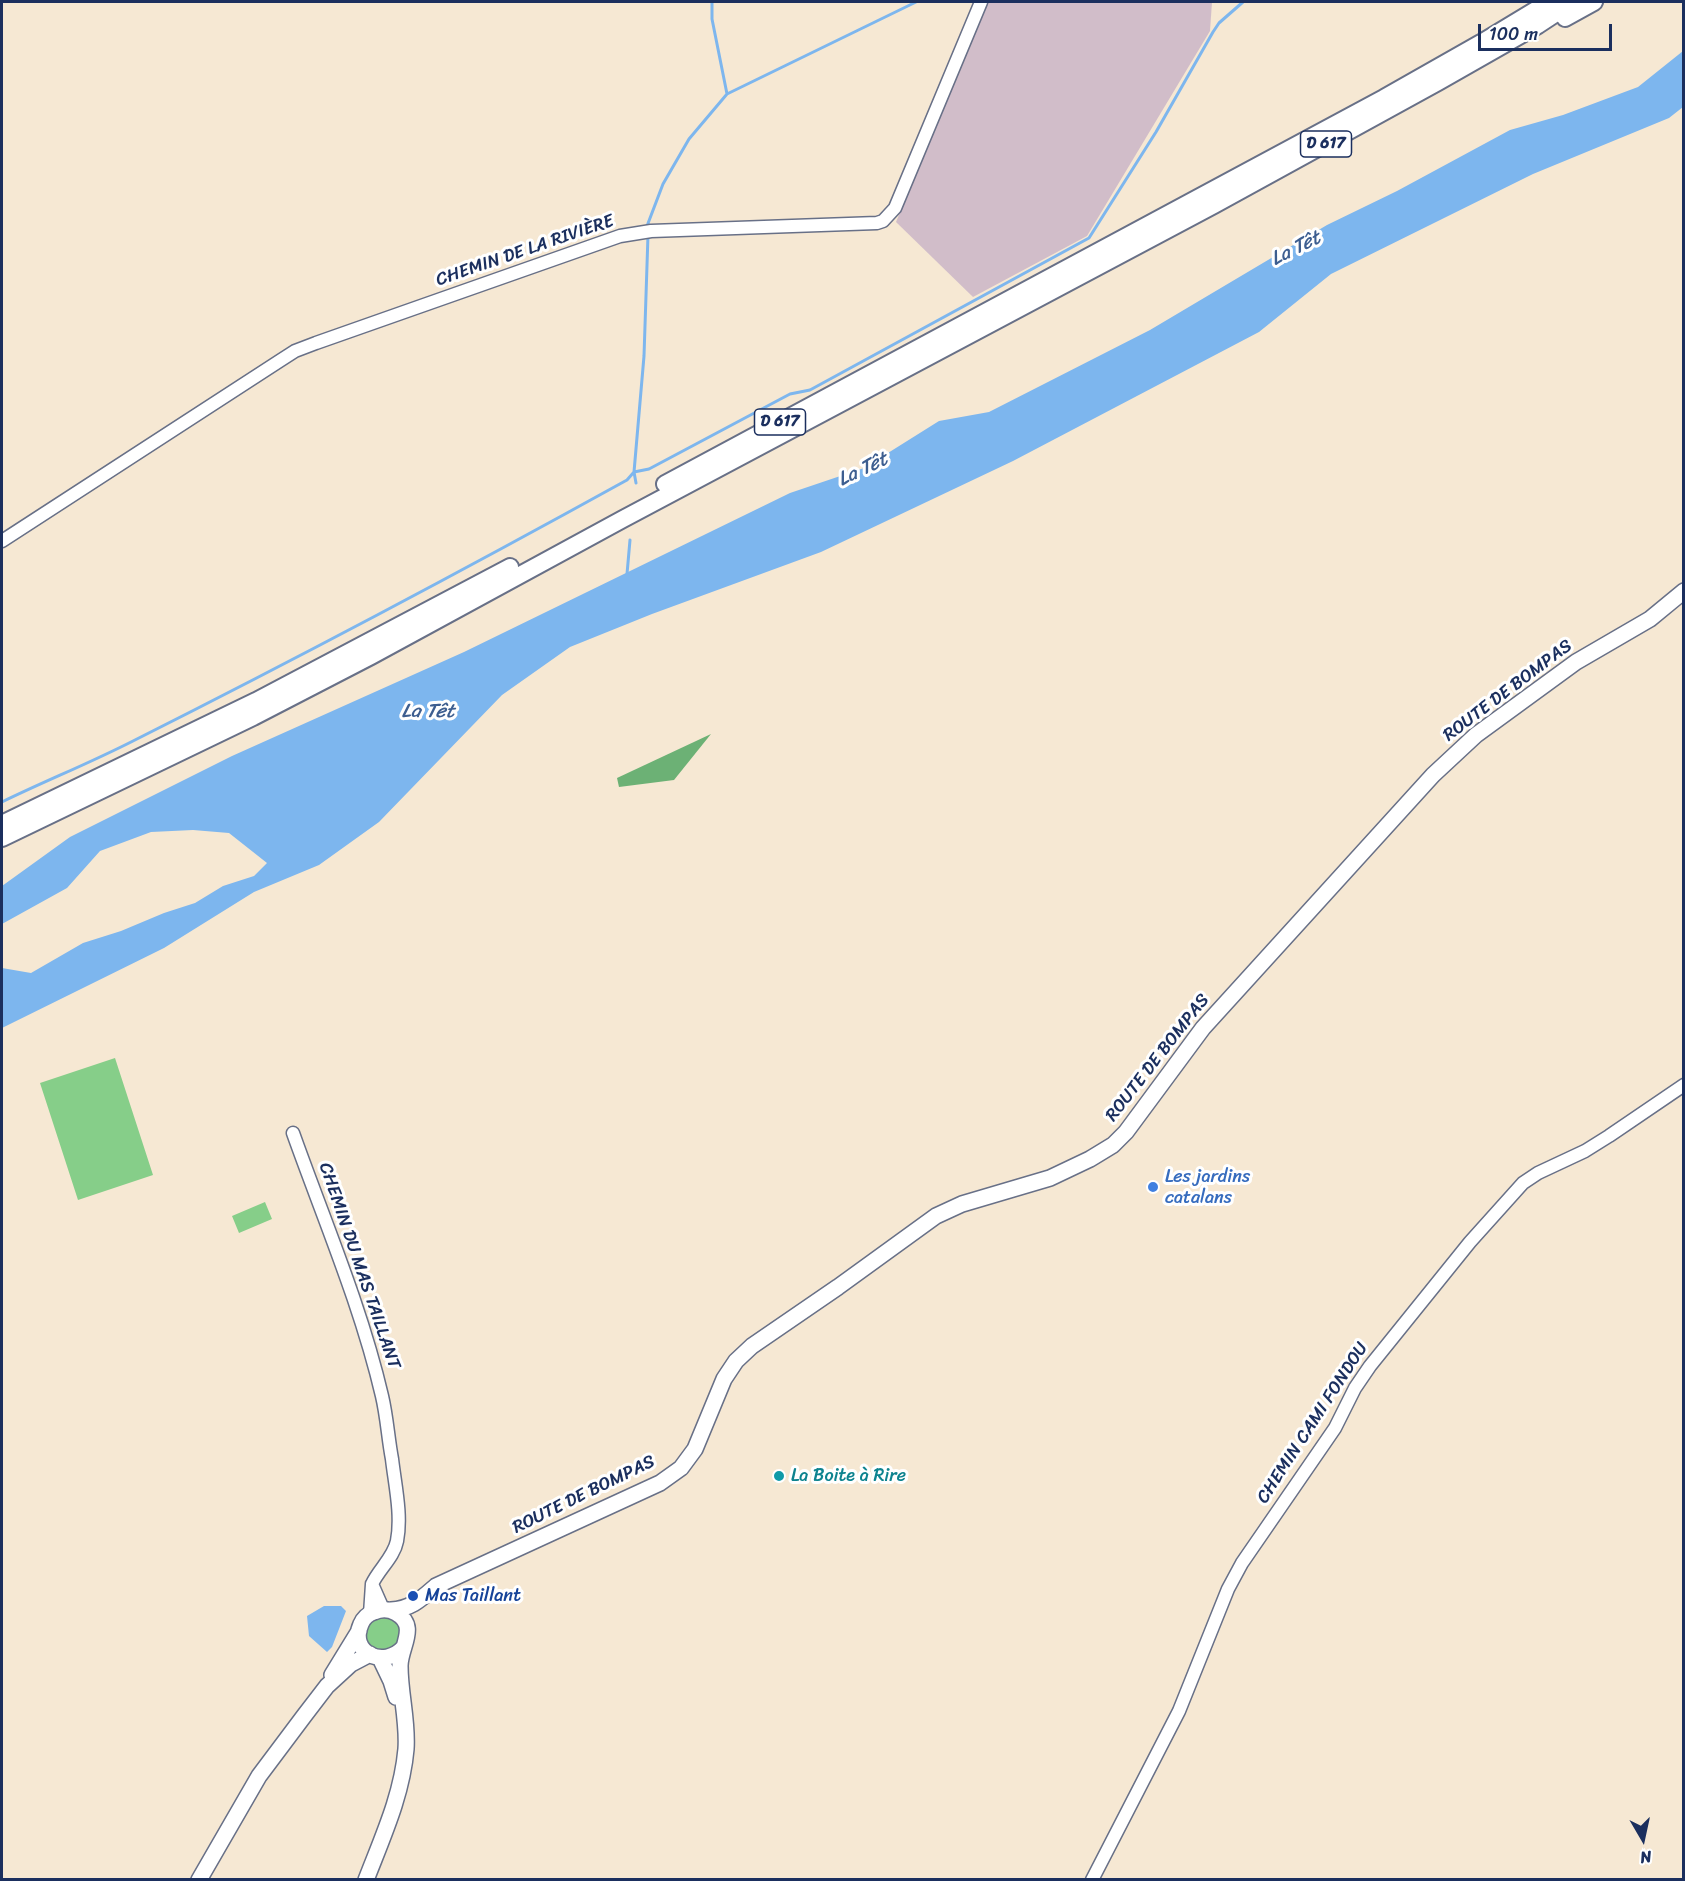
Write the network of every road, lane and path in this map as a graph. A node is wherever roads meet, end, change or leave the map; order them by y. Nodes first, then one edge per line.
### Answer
1 (981, 2) edge
2 (1549, 2) edge
3 (1573, 2) edge
4 (1594, 2) edge
5 (1438, 82) junction
6 (2, 541) edge
7 (1683, 591) edge
8 (2, 824) edge
9 (2, 837) edge
10 (1683, 1085) edge
11 (293, 1133) dead end
12 (476, 1567) junction
13 (381, 1611) junction
14 (359, 1631) junction
15 (406, 1640) junction
16 (375, 1656) junction
17 (327, 1686) junction
18 (199, 1880) edge
19 (358, 1880) edge
20 (366, 1880) edge
21 (1092, 1880) edge

1 - 6 street, CHEMIN DE LA RIVIÈRE
2 - 8 highway, D 617
3 - 5 highway, D 617
4 - 5 highway
5 - 9 highway, D 617
7 - 12 main road, ROUTE DE BOMPAS
10 - 21 street, CHEMIN CAMI FONDOU
11 - 13 street, CHEMIN DU MAS TAILLANT
12 - 13 main road
12 - 15 main road
13 - 14 main road
13 - 15 main road
14 - 16 main road
14 - 17 main road
15 - 16 main road
15 - 20 main road
16 - 17 main road
16 - 19 main road
17 - 18 main road

